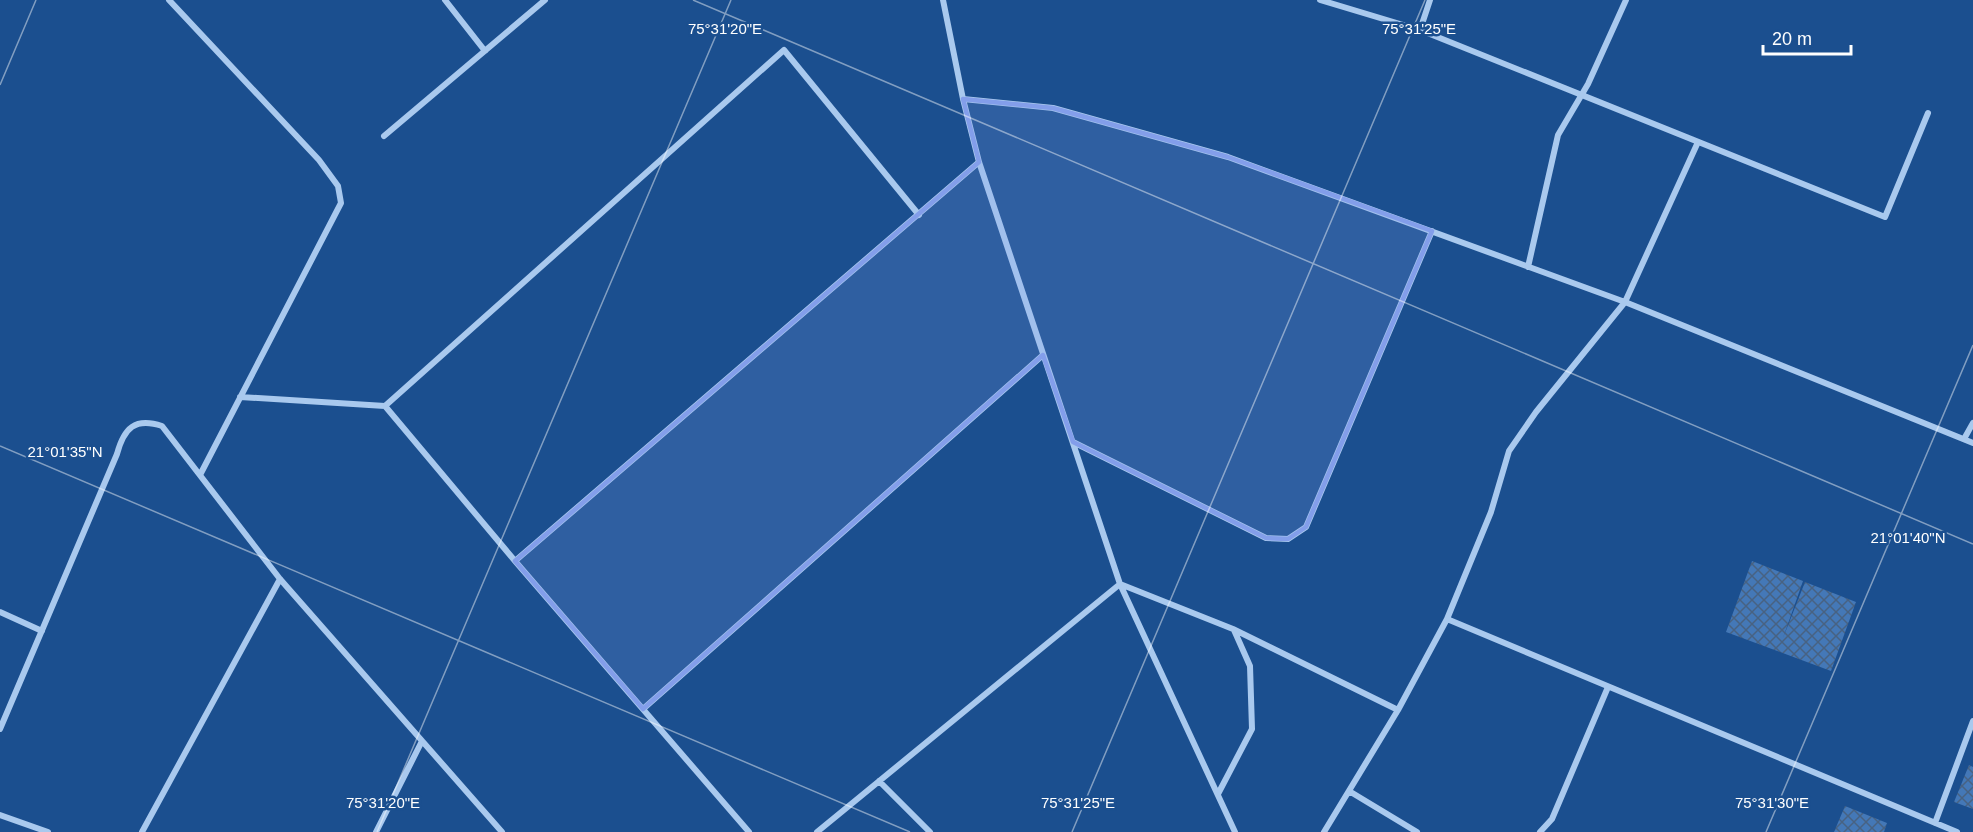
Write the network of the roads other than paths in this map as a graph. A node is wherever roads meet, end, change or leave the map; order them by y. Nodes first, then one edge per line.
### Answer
1 (169, 0) edge
2 (445, 0) edge
3 (545, 0) edge
4 (943, 0) edge
5 (1320, 0) edge
6 (1430, 0) edge
7 (1626, 0) edge
8 (1420, 30) junction
9 (485, 51) junction
10 (1581, 95) junction
11 (963, 99) junction
12 (1929, 113) dead end
13 (384, 136) dead end
14 (1698, 142) junction
15 (979, 162) junction
16 (919, 215) junction
17 (1432, 231) junction
18 (1528, 267) junction
19 (1624, 302) junction
20 (1043, 355) junction
21 (240, 397) junction
22 (385, 406) junction
23 (1973, 423) edge
24 (1964, 439) junction
25 (1073, 442) junction
26 (1973, 442) edge
27 (200, 475) junction
28 (515, 561) junction
29 (280, 579) junction
30 (1120, 584) junction
31 (0, 612) edge
32 (1447, 619) junction
33 (1233, 629) junction
34 (42, 631) junction
35 (1608, 687) junction
36 (643, 709) junction
37 (1398, 710) junction
38 (1973, 721) edge
39 (0, 729) edge
40 (422, 741) junction
41 (879, 781) junction
42 (1349, 791) junction
43 (1218, 794) junction
44 (0, 816) edge
45 (1935, 823) junction
46 (48, 832) edge
47 (142, 832) edge
48 (376, 832) edge
49 (502, 832) edge
50 (749, 832) edge
51 (817, 832) edge
52 (930, 832) edge
53 (1235, 832) edge
54 (1324, 832) edge
55 (1417, 832) edge
56 (1540, 832) edge
57 (1957, 832) edge

1 - 21 street
2 - 9 street
3 - 9 street
4 - 11 street
5 - 8 street
6 - 8 street
7 - 10 street
8 - 10 street
9 - 13 street
10 - 14 street
10 - 18 street
11 - 15 street
11 - 17 street
12 - 14 street
14 - 19 street
15 - 16 street
15 - 20 street
16 - 22 street
16 - 28 street
17 - 18 street
17 - 25 street
18 - 19 street
19 - 24 street
19 - 32 street
20 - 25 street
20 - 36 street
21 - 22 street
21 - 27 street
22 - 28 street
23 - 24 street
24 - 26 street
25 - 30 street
27 - 29 street
27 - 34 street
28 - 36 street
29 - 40 street
29 - 47 street
30 - 33 street
30 - 41 street
30 - 43 street
31 - 34 street
32 - 35 street
32 - 37 street
33 - 37 street
33 - 43 street
34 - 39 street
35 - 45 street
35 - 56 street
36 - 50 street
37 - 42 street
38 - 45 street
40 - 48 street
40 - 49 street
41 - 51 street
41 - 52 street
42 - 54 street
42 - 55 street
43 - 53 street
44 - 46 street
45 - 57 street

